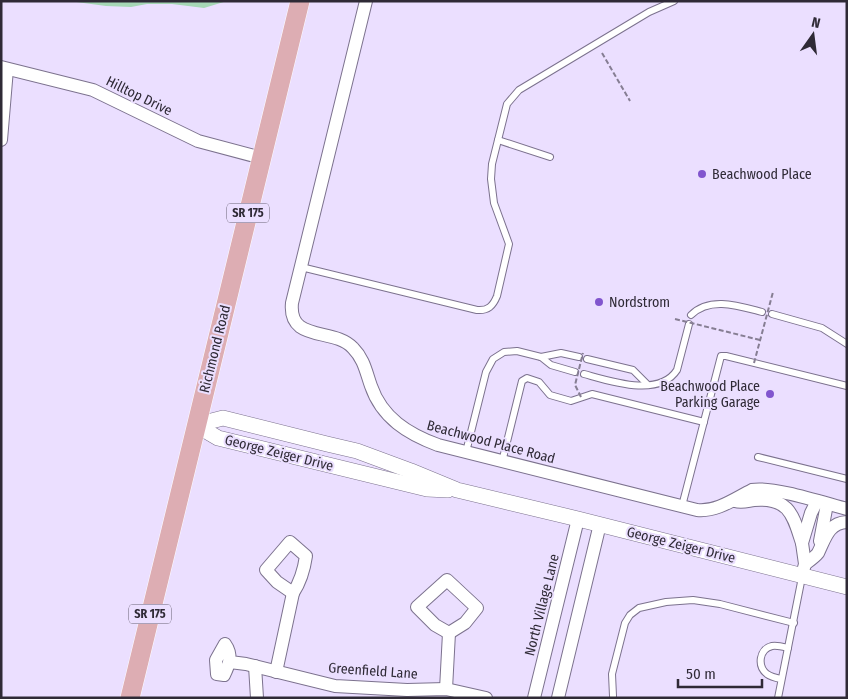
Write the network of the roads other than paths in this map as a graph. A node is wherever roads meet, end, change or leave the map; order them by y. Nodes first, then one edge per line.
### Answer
1 (300, 1) edge
2 (366, 1) edge
3 (674, 1) edge
4 (4, 68) edge
5 (1, 140) edge
6 (498, 140) junction
7 (550, 157) dead end
8 (262, 158) junction
9 (301, 266) junction
10 (762, 312) dead end
11 (772, 314) dead end
12 (691, 315) dead end
13 (689, 324) dead end
14 (847, 344) edge
15 (581, 355) road end
16 (541, 357) junction
17 (588, 359) dead end
18 (575, 372) dead end
19 (584, 374) dead end
20 (647, 384) junction
21 (847, 386) edge
22 (704, 422) junction
23 (196, 425) junction
24 (466, 452) junction
25 (758, 457) dead end
26 (502, 462) junction
27 (847, 479) edge
28 (732, 501) junction
29 (822, 502) junction
30 (682, 506) junction
31 (847, 509) edge
32 (578, 519) junction
33 (847, 522) edge
34 (600, 524) junction
35 (797, 528) junction
36 (802, 544) junction
37 (819, 550) junction
38 (804, 570) junction
39 (847, 587) edge
40 (293, 593) dead end
41 (794, 623) junction
42 (449, 633) junction
43 (788, 648) junction
44 (230, 662) dead end
45 (255, 666) junction
46 (276, 672) junction
47 (782, 679) junction
48 (446, 689) junction
49 (407, 694) edge
50 (613, 696) dead end
51 (130, 698) edge
52 (257, 698) edge
53 (486, 698) edge
54 (534, 698) edge
55 (558, 698) edge
56 (778, 698) edge

1 - 8 main road, Richmond Road / SR 175
2 - 9 street, Beachwood Place Road
3 - 6 lane
4 - 5 street
4 - 8 street, Hilltop Drive
6 - 7 lane
6 - 9 lane
8 - 23 main road, Richmond Road / SR 175
9 - 24 street, Beachwood Place Road
10 - 12 lane
11 - 14 lane
13 - 20 lane
15 - 16 lane
16 - 18 lane
16 - 24 lane
17 - 20 lane
19 - 20 lane
21 - 22 lane
22 - 26 lane
22 - 30 lane
23 - 32 street, George Zeiger Drive
23 - 51 main road, Richmond Road / SR 175
24 - 26 street, Beachwood Place Road
25 - 27 lane
26 - 30 street, Beachwood Place Road
28 - 29 street, Beachwood Place Road
28 - 30 street, Beachwood Place Road
28 - 35 street
29 - 31 street, Beachwood Place Road
29 - 35 street
29 - 36 street
29 - 37 street
32 - 34 street, George Zeiger Drive
32 - 54 street, North Village Lane
33 - 37 street
34 - 38 street, George Zeiger Drive
34 - 55 street
35 - 36 street
36 - 38 street
37 - 38 street
38 - 39 street, George Zeiger Drive
38 - 41 lane
40 - 46 street
41 - 43 lane
41 - 50 lane
42 - 42 street
42 - 48 street
43 - 47 lane
43 - 47 lane
44 - 45 street, Greenfield Lane
45 - 46 street, Greenfield Lane
45 - 52 street
46 - 49 street, Greenfield Lane
47 - 56 lane
48 - 49 street, Greenfield Lane
48 - 53 street, Greenfield Lane

